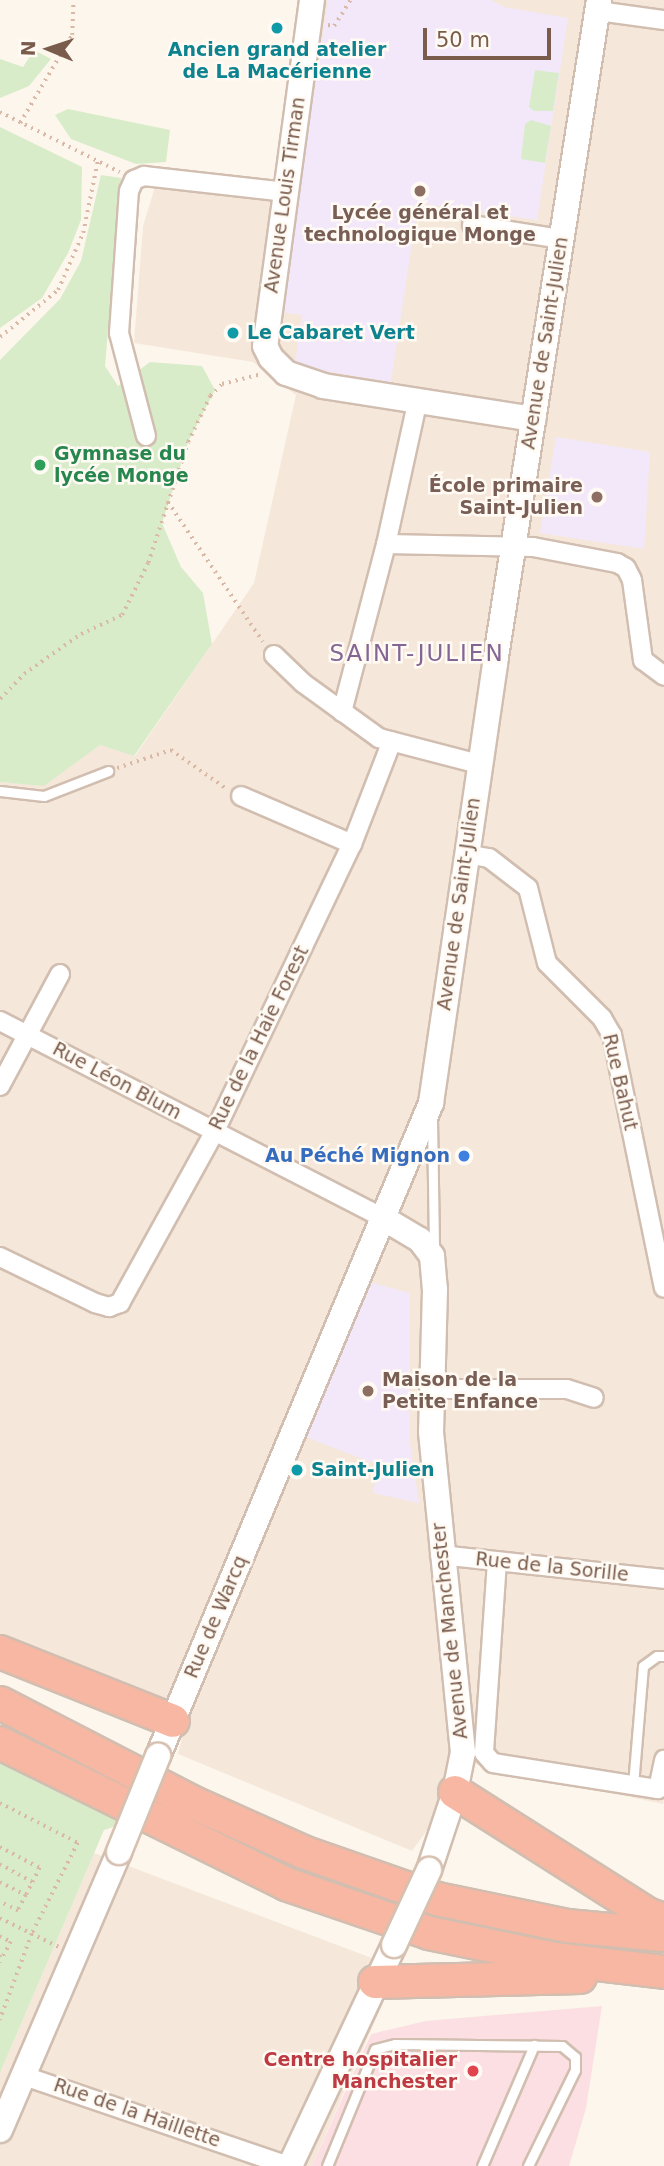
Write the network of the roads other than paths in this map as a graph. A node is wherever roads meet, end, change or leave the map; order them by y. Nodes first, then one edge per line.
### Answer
1 (598, 6) edge
2 (310, 12) edge
3 (664, 20) edge
4 (286, 192) junction
5 (472, 225) dead end
6 (561, 239) junction
7 (418, 400) junction
8 (533, 419) junction
9 (146, 436) dead end
10 (386, 544) junction
11 (513, 546) junction
12 (274, 655) road end
13 (664, 676) edge
14 (342, 712) junction
15 (392, 741) junction
16 (479, 764) junction
17 (107, 771) road end
18 (0, 791) edge
19 (241, 796) road end
20 (352, 844) junction
21 (466, 854) junction
22 (60, 974) dead end
23 (0, 1021) edge
24 (27, 1034) junction
25 (0, 1086) edge
26 (431, 1103) junction
27 (214, 1133) junction
28 (383, 1218) junction
29 (432, 1256) junction
30 (0, 1257) edge
31 (664, 1288) edge
32 (431, 1389) junction
33 (594, 1398) dead end
34 (440, 1555) junction
35 (497, 1562) junction
36 (664, 1579) edge
37 (0, 1652) edge
38 (664, 1656) edge
39 (0, 1703) edge
40 (173, 1721) junction
41 (0, 1743) edge
42 (664, 1760) edge
43 (633, 1785) junction
44 (455, 1792) junction
45 (664, 1920) edge
46 (664, 1935) edge
47 (664, 1974) edge
48 (375, 1982) junction
49 (534, 2045) junction
50 (24, 2076) junction
51 (0, 2130) edge
52 (289, 2166) edge
53 (327, 2166) edge
54 (482, 2166) edge
55 (528, 2166) edge

1 - 3 street
1 - 6 main road, Avenue de Saint-Julien
2 - 4 main road, Avenue Louis Tirman
4 - 7 main road, Avenue Louis Tirman
4 - 9 street
5 - 6 street
6 - 8 main road, Avenue de Saint-Julien
7 - 8 main road
7 - 10 street
8 - 11 main road, Avenue de Saint-Julien
10 - 11 street
10 - 14 street
11 - 13 street
11 - 16 main road, Avenue de Saint-Julien
12 - 14 street
14 - 15 street
15 - 16 street
15 - 20 street, Rue de la Haie Forest
16 - 21 main road, Avenue de Saint-Julien
17 - 18 lane
19 - 20 street
20 - 27 street, Rue de la Haie Forest
21 - 26 main road, Avenue de Saint-Julien
21 - 31 street, Rue Bahut
22 - 24 street
23 - 24 street, Rue Léon Blum
24 - 25 street
24 - 27 street, Rue Léon Blum
26 - 28 main road, Rue de Warcq
26 - 29 lane, Avenue de Manchester
27 - 28 street, Rue Léon Blum
27 - 30 street, Rue de la Haie Forest
28 - 29 main road
28 - 40 main road, Rue de Warcq
29 - 32 main road, Avenue de Manchester
32 - 33 street
32 - 34 main road, Avenue de Manchester
34 - 35 street, Rue de la Sorille
34 - 44 main road, Avenue de Manchester
35 - 36 street, Rue de la Sorille
35 - 43 street
37 - 40 highway
38 - 43 lane
39 - 46 highway
40 - 50 main road, Rue de Warcq, bridge
41 - 47 highway
42 - 43 street
44 - 45 highway
44 - 48 main road, Avenue de Manchester, bridge
47 - 48 highway
48 - 52 main road, Avenue de Manchester
49 - 53 lane
49 - 54 lane
49 - 55 lane
50 - 51 main road, Rue de Warcq
50 - 52 street, Rue de la Haillette

